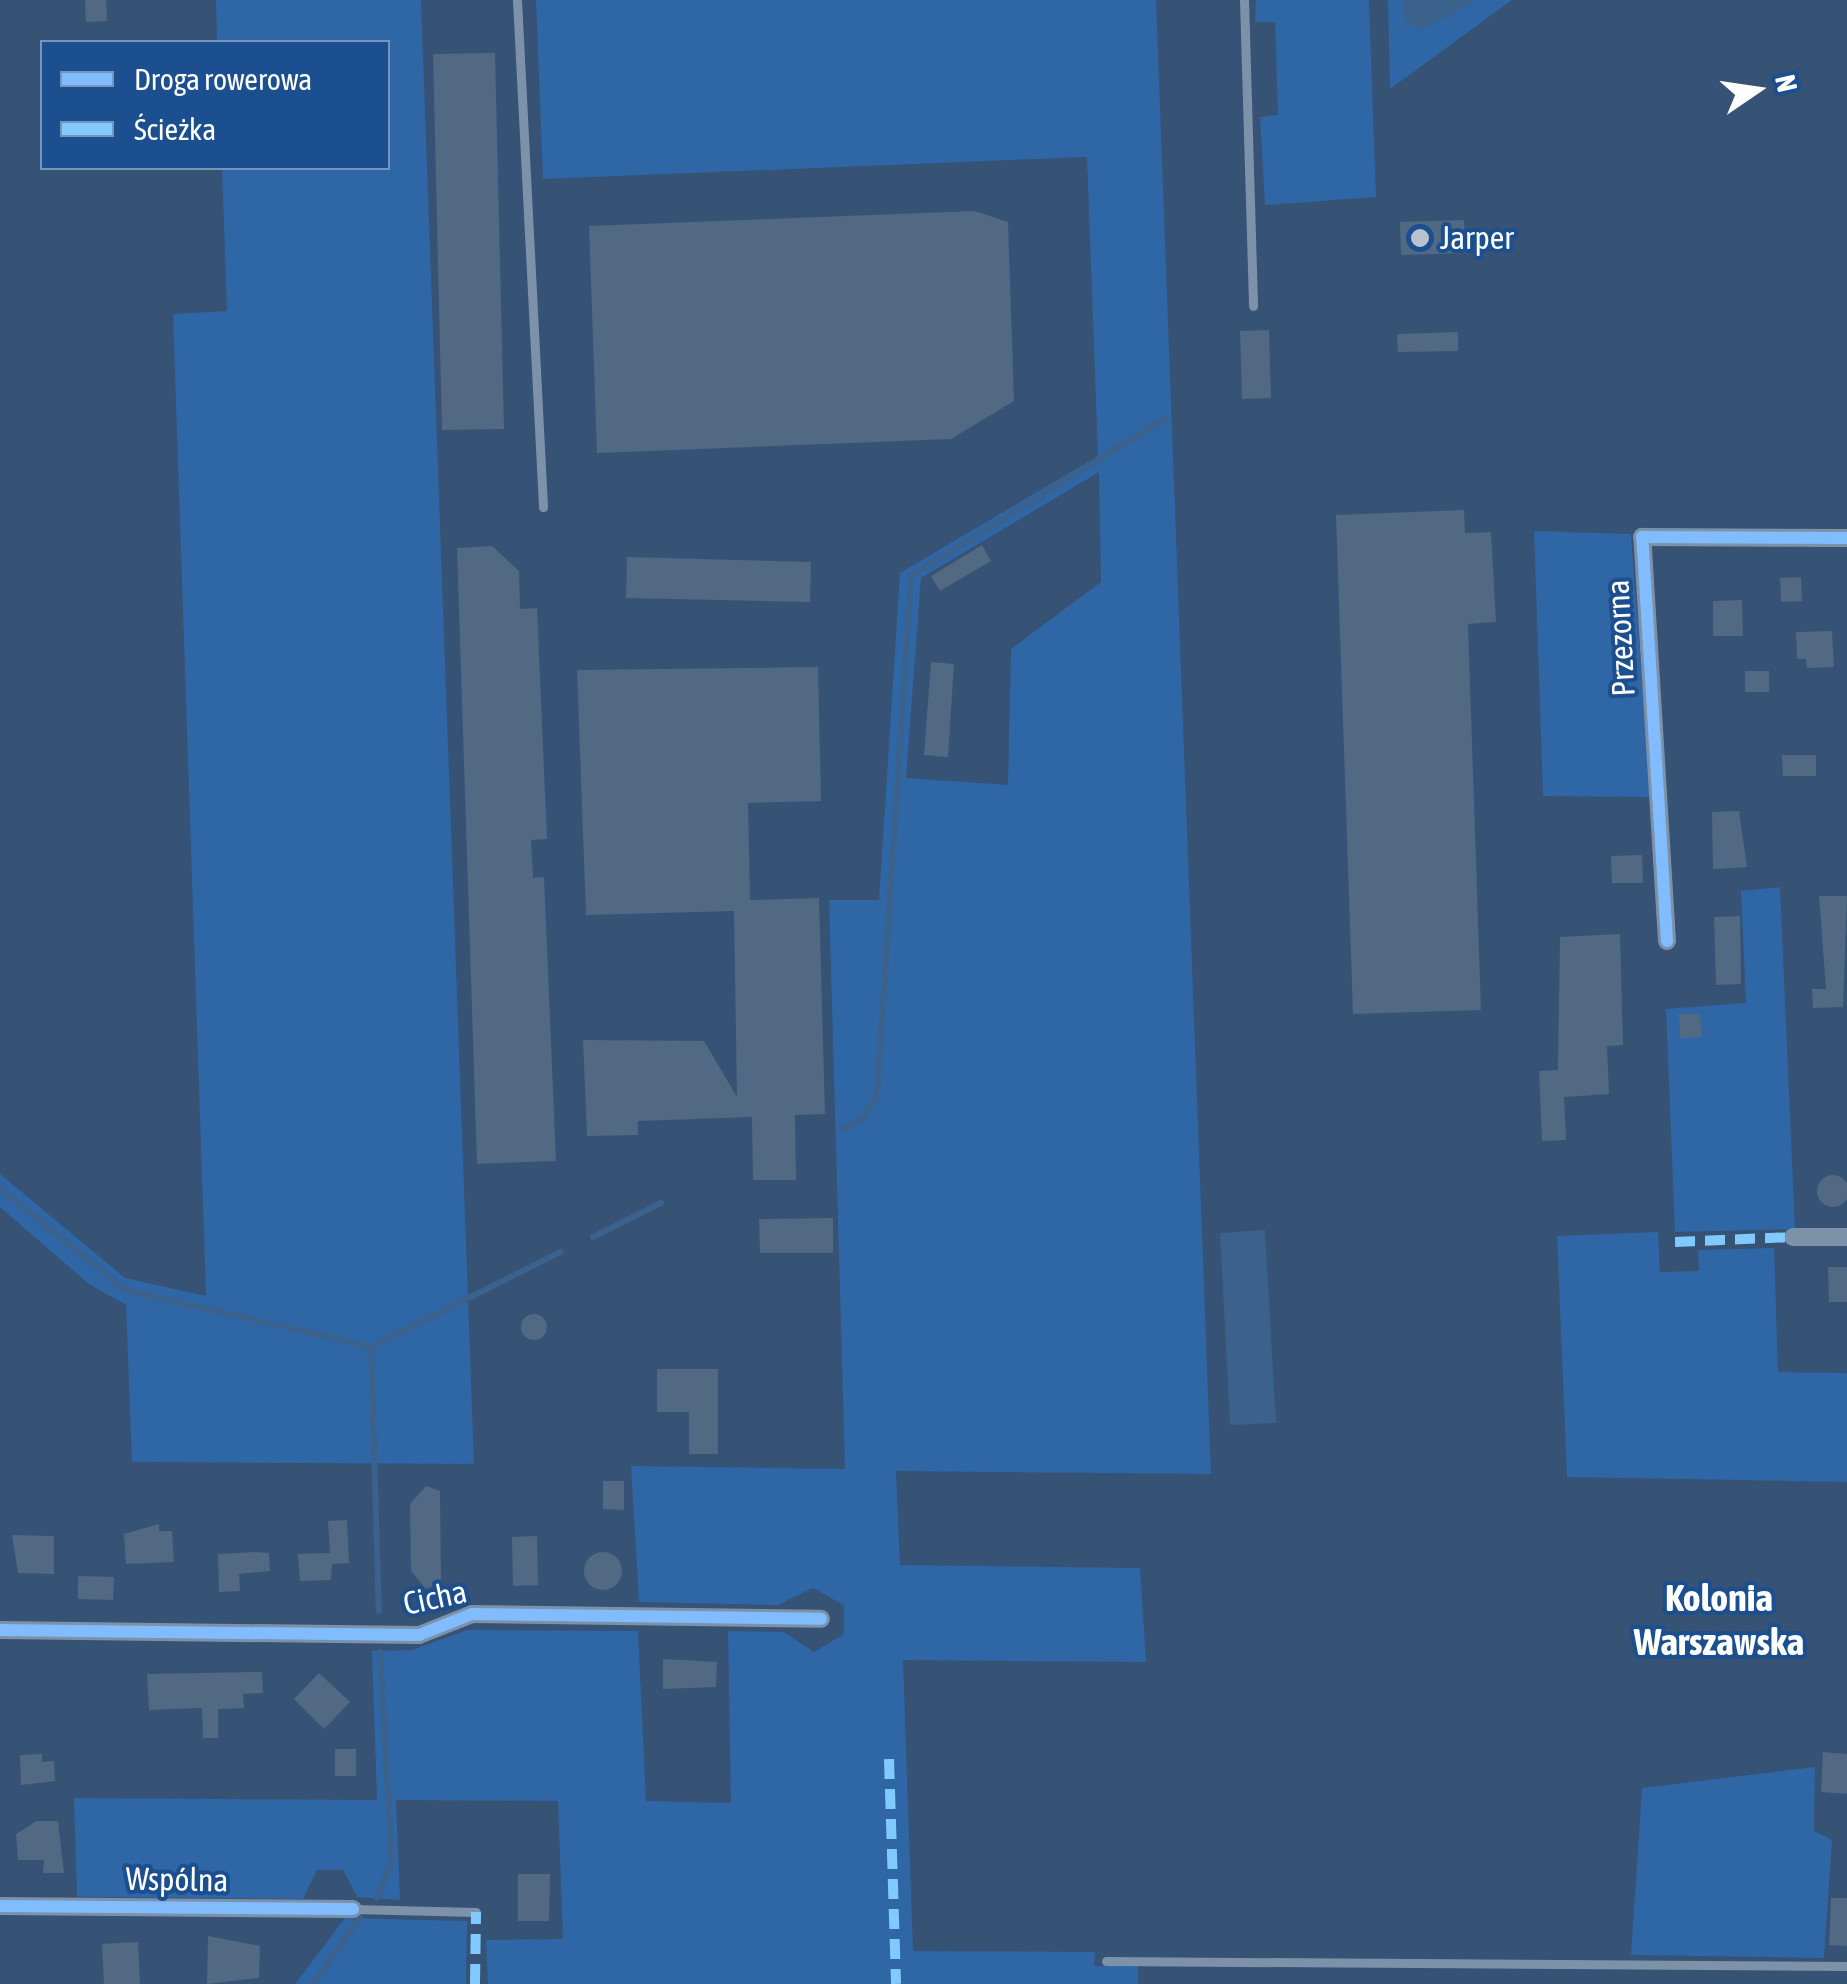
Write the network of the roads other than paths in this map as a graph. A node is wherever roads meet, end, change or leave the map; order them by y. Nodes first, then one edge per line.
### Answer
1 (517, 0) edge
2 (1244, 0) edge
3 (1253, 306) dead end
4 (543, 507) dead end
5 (1847, 538) edge
6 (1667, 940) dead end
7 (1847, 1237) edge
8 (1793, 1238) dead end
9 (822, 1619) dead end
10 (0, 1630) edge
11 (0, 1906) edge
12 (353, 1910) joint
13 (476, 1912) dead end
14 (1106, 1960) dead end
15 (1847, 1966) edge

1 - 4 lane
2 - 3 lane
5 - 6 street, Przezorna
7 - 8 street
9 - 10 street, Cicha
11 - 12 street, Wspólna
12 - 13 lane
14 - 15 lane

